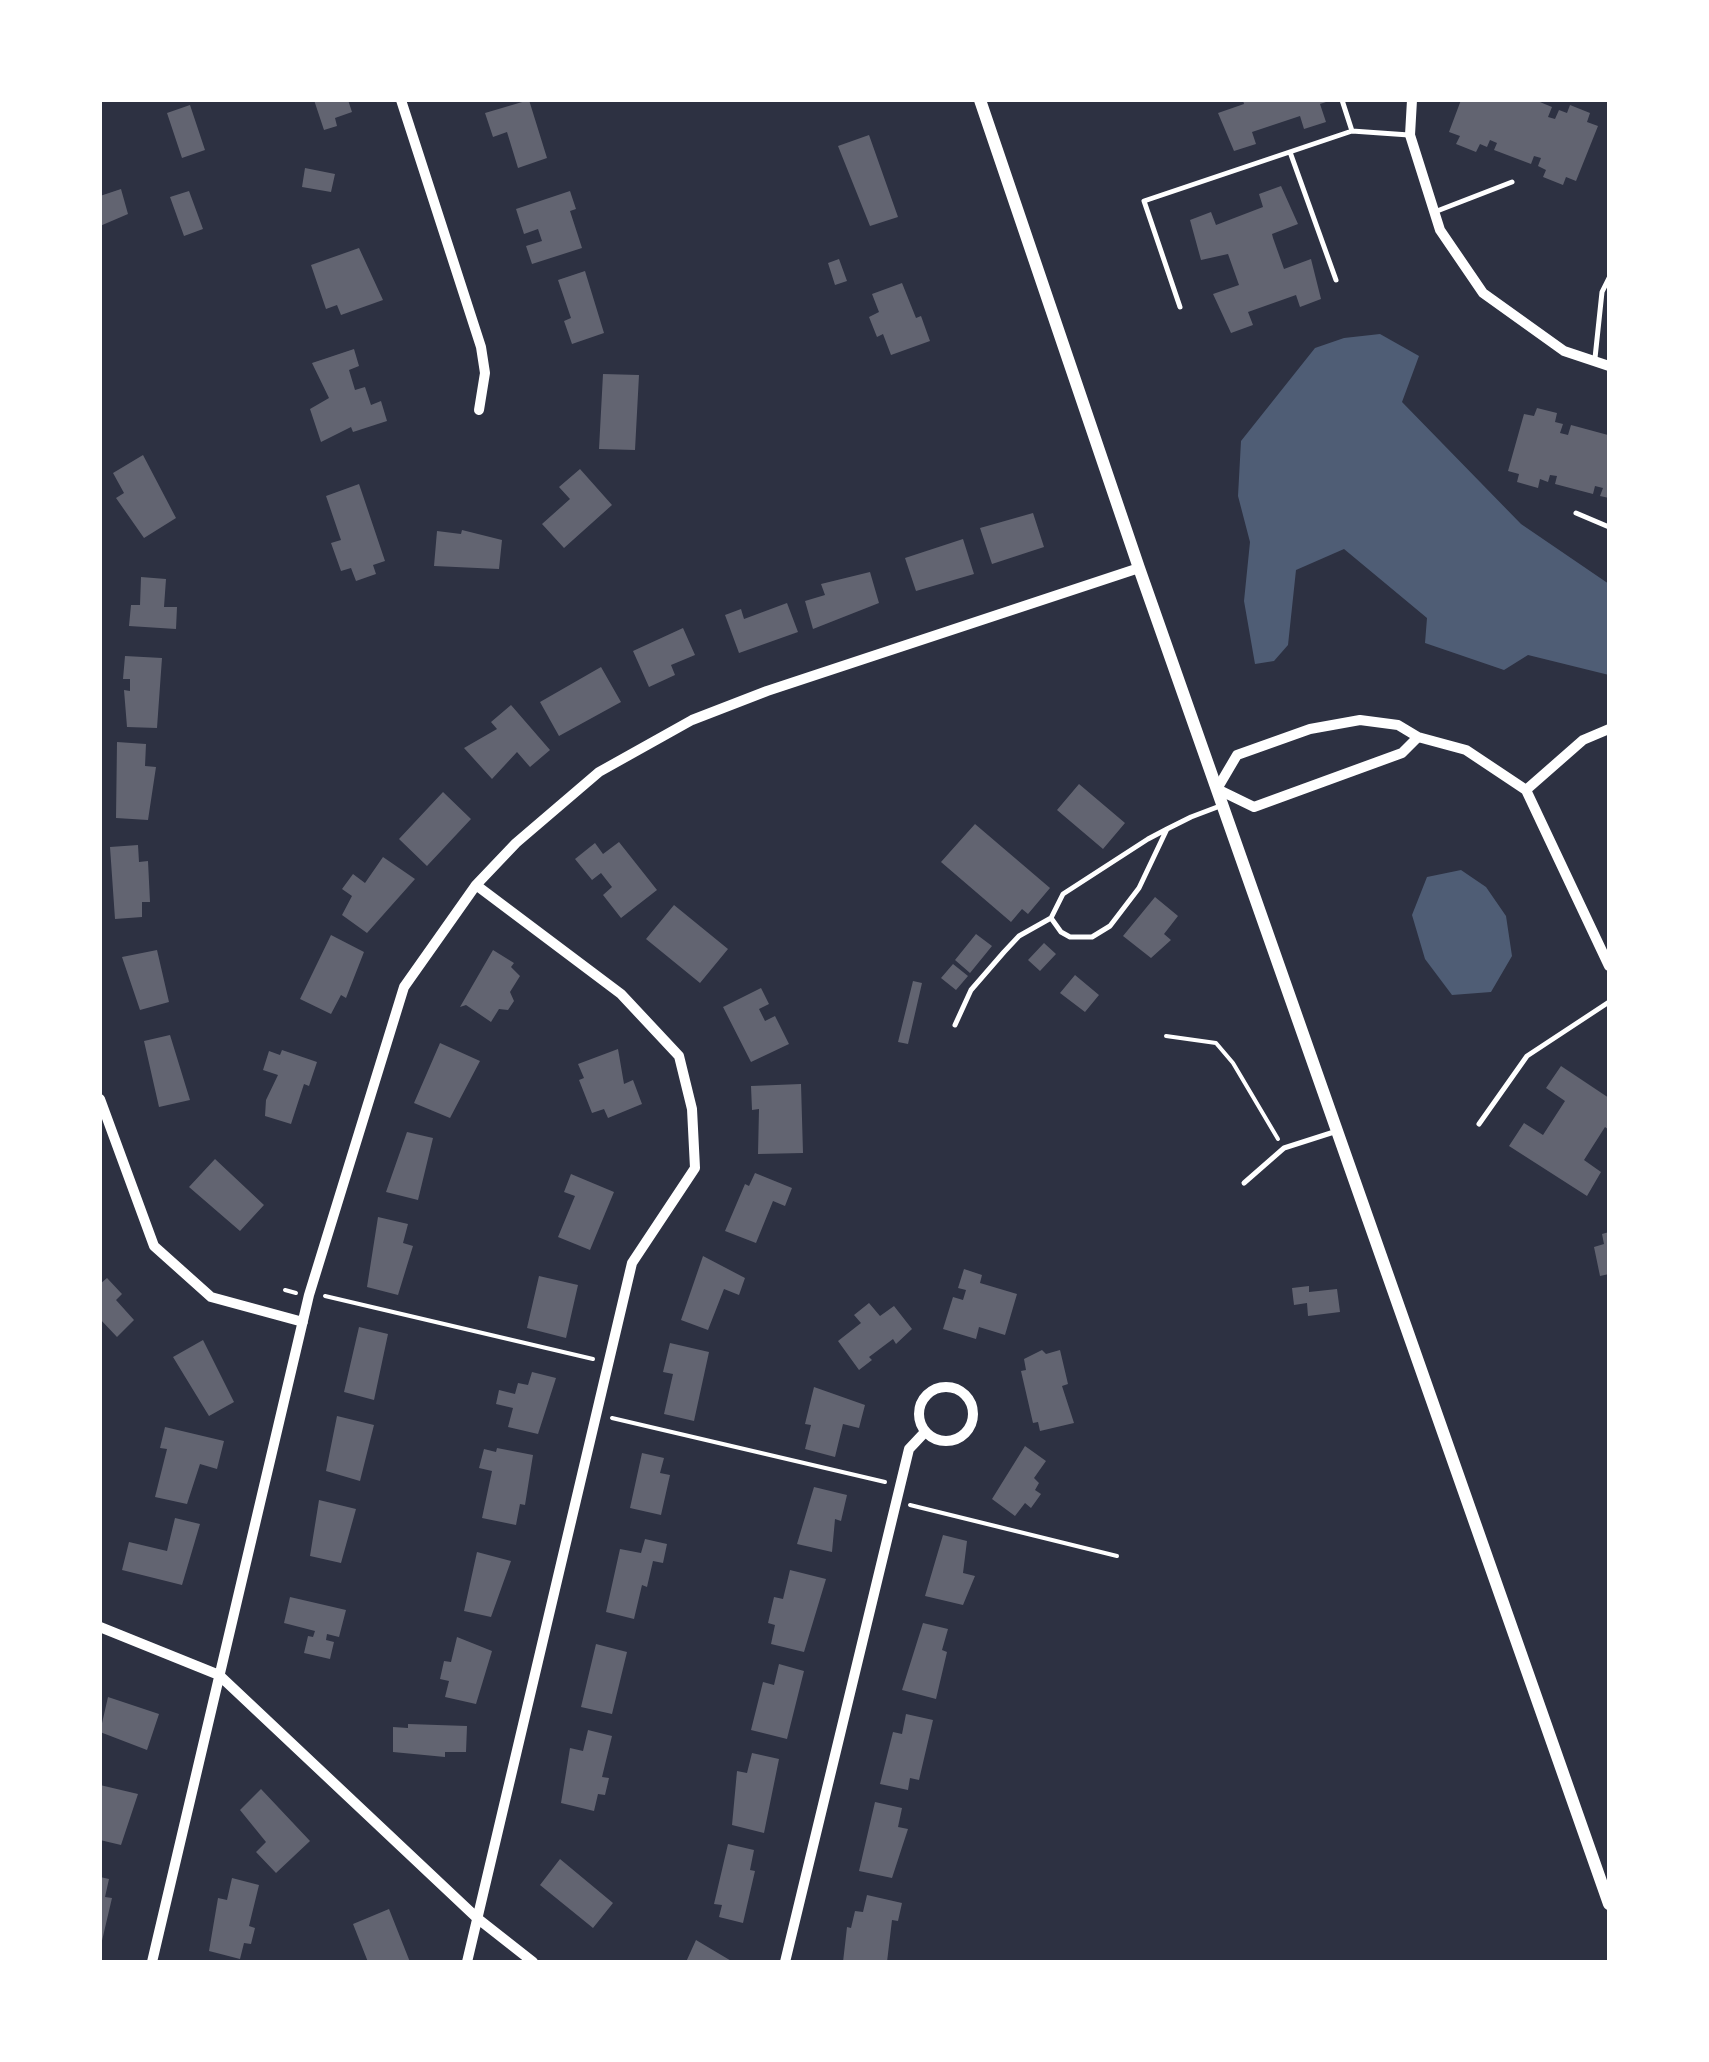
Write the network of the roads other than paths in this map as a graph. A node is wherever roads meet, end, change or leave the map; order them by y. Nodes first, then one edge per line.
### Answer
1 (401, 100) edge
2 (980, 100) edge
3 (1342, 100) edge
4 (1412, 100) edge
5 (1352, 131) junction
6 (1410, 135) junction
7 (1290, 152) junction
8 (1512, 182) dead end
9 (1436, 210) junction
10 (1609, 278) edge
11 (1336, 280) dead end
12 (1180, 307) dead end
13 (1595, 361) junction
14 (1609, 366) edge
15 (479, 410) dead end
16 (1576, 513) dead end
17 (1609, 527) edge
18 (1139, 568) junction
19 (1609, 730) edge
20 (1418, 737) junction
21 (1217, 789) junction
22 (1526, 790) junction
23 (1223, 805) junction
24 (1166, 829) junction
25 (476, 885) junction
26 (1051, 918) junction
27 (1609, 966) edge
28 (1609, 1002) edge
29 (955, 1025) dead end
30 (100, 1100) edge
31 (1479, 1124) dead end
32 (1337, 1131) junction
33 (1244, 1183) dead end
34 (303, 1322) junction
35 (925, 1432) junction
36 (100, 1627) edge
37 (219, 1675) junction
38 (1588, 1845) junction
39 (1609, 1887) edge
40 (1609, 1904) edge
41 (477, 1918) junction
42 (152, 1962) edge
43 (466, 1962) edge
44 (534, 1962) edge
45 (785, 1962) edge

1 - 15 street
2 - 18 street
3 - 5 lane
4 - 6 street
5 - 6 lane
5 - 7 lane
6 - 9 street
7 - 11 lane
7 - 12 lane
8 - 9 lane
9 - 13 street
10 - 13 lane
13 - 14 street
16 - 17 lane
18 - 21 street
18 - 25 street
19 - 22 street
20 - 21 street
20 - 21 street
20 - 22 street
21 - 23 street
22 - 27 street
23 - 24 lane
23 - 32 street
24 - 26 lane
24 - 26 lane
25 - 34 street
25 - 41 street
26 - 29 lane
28 - 31 lane
30 - 34 street
32 - 33 lane
32 - 38 street
34 - 37 street
35 - 35 street
35 - 45 street
36 - 37 street
37 - 41 street
37 - 42 street
38 - 39 street
38 - 40 street
41 - 43 street
41 - 44 street

